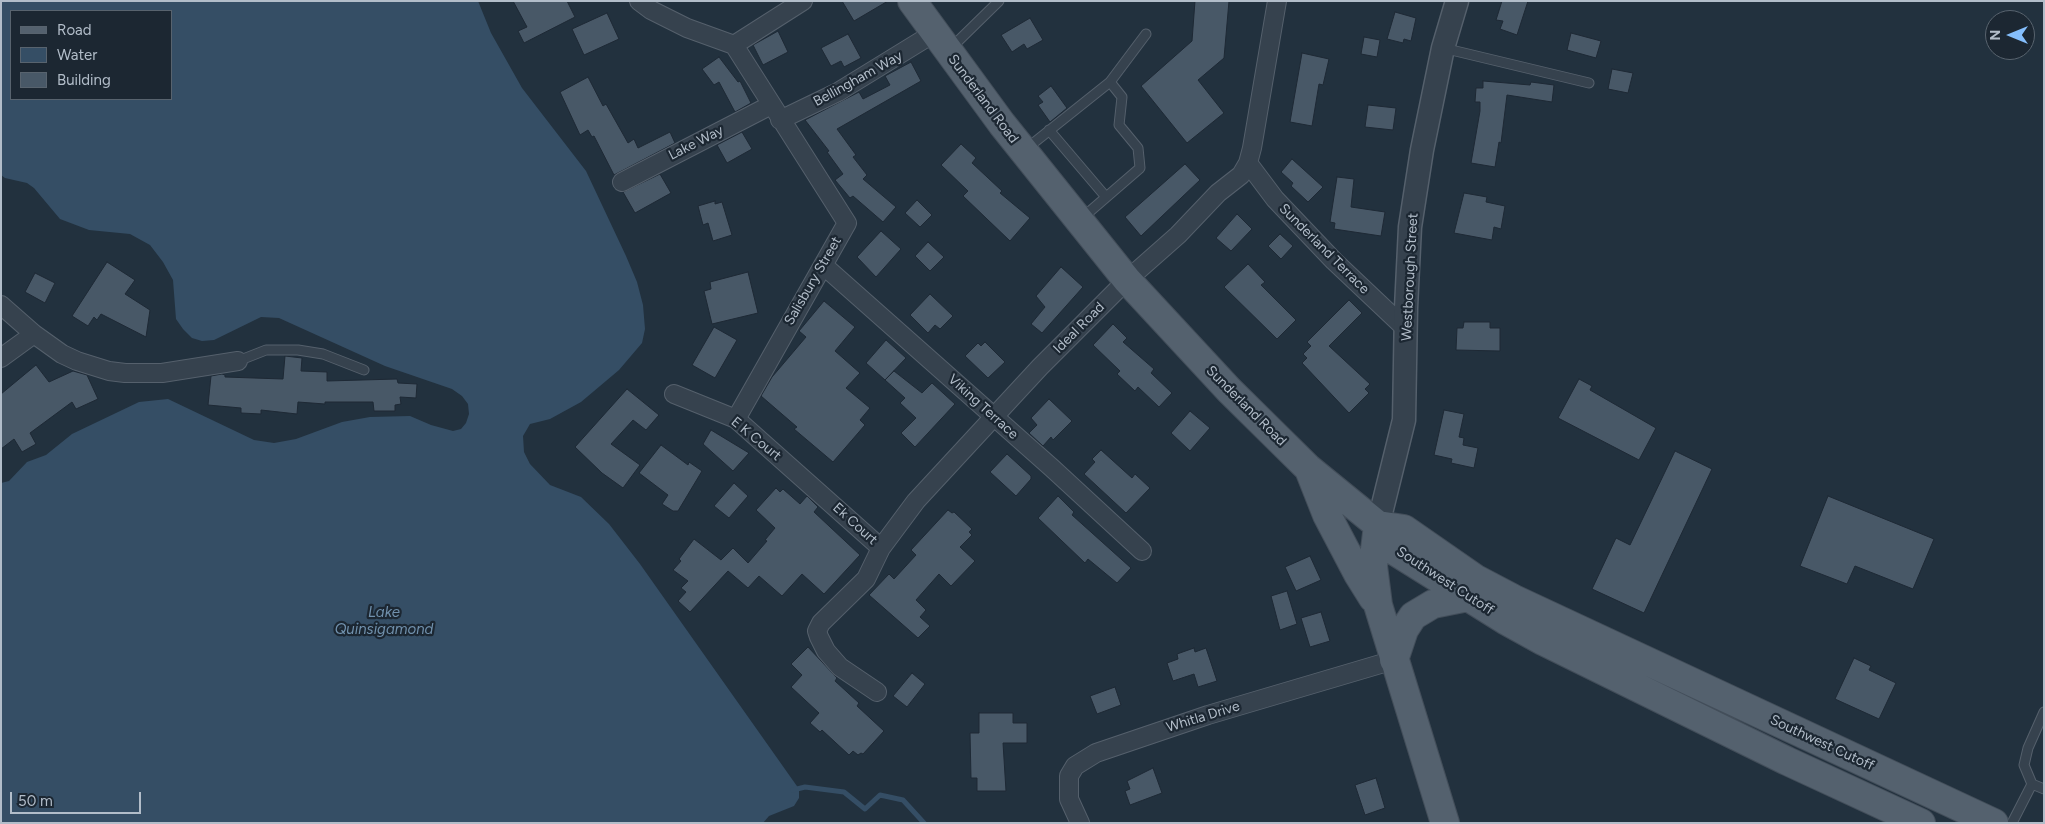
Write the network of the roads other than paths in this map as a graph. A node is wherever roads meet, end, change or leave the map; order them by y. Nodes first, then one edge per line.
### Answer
1 (639, 1) edge
2 (803, 1) edge
3 (912, 1) edge
4 (999, 1) edge
5 (1277, 1) edge
6 (1457, 1) edge
7 (1146, 34) dead end
8 (940, 42) junction
9 (734, 45) junction
10 (1443, 48) junction
11 (1110, 82) junction
12 (1589, 83) dead end
13 (771, 105) junction
14 (780, 120) junction
15 (1049, 130) junction
16 (1023, 151) junction
17 (1248, 163) junction
18 (622, 182) dead end
19 (1106, 198) junction
20 (1079, 221) junction
21 (823, 265) junction
22 (1127, 280) junction
23 (1, 305) edge
24 (1406, 329) junction
25 (34, 334) junction
26 (1, 358) edge
27 (238, 361) joint
28 (364, 370) dead end
29 (674, 394) dead end
30 (995, 417) junction
31 (736, 419) junction
32 (1308, 468) junction
33 (828, 501) joint
34 (1378, 525) junction
35 (881, 548) junction
36 (1142, 551) dead end
37 (1468, 597) junction
38 (1378, 605) junction
39 (1394, 660) junction
40 (877, 692) dead end
41 (2044, 712) edge
42 (1811, 772) junction
43 (2032, 784) junction
44 (2044, 789) edge
45 (1986, 821) edge
46 (1080, 823) edge
47 (1446, 823) edge
48 (1898, 823) edge
49 (1921, 823) edge
50 (2012, 823) edge

1 - 9 street
2 - 9 street
3 - 8 main road, Sunderland Road
4 - 8 lane
5 - 17 street, Ideal Road
6 - 10 street, Westborough Street
7 - 11 lane
8 - 14 street, Bellingham Way
8 - 16 main road, Sunderland Road
9 - 13 street, Salisbury Street
10 - 12 lane
10 - 24 street, Westborough Street
11 - 15 lane
11 - 19 lane
13 - 14 street, Salisbury Street
13 - 18 street, Lake Way
14 - 21 street, Salisbury Street
15 - 16 lane
15 - 19 lane
16 - 20 main road, Sunderland Road
17 - 22 street, Ideal Road
17 - 24 street, Sunderland Terrace
19 - 20 lane
20 - 22 main road, Sunderland Road
21 - 30 street, Viking Terrace
21 - 31 street, Salisbury Street
22 - 30 street, Ideal Road
22 - 32 main road, Sunderland Road
23 - 25 street
24 - 34 street, Westborough Street
25 - 26 street
25 - 27 street
27 - 28 lane
29 - 31 street, E K Court
30 - 35 street, Ideal Road
30 - 36 street, Viking Terrace
31 - 33 street, E K Court
32 - 34 main road, Sunderland Road
32 - 38 main road
33 - 35 street, Ek Court
34 - 37 main road, Southwest Cutoff
34 - 38 main road
34 - 45 main road, Southwest Cutoff
35 - 40 street, Ideal Road
37 - 39 main road
37 - 42 main road, Southwest Cutoff
38 - 39 main road
39 - 46 street, Whitla Drive
39 - 47 main road
41 - 43 lane
42 - 48 main road
42 - 49 main road, Southwest Cutoff
43 - 44 lane
43 - 50 lane

